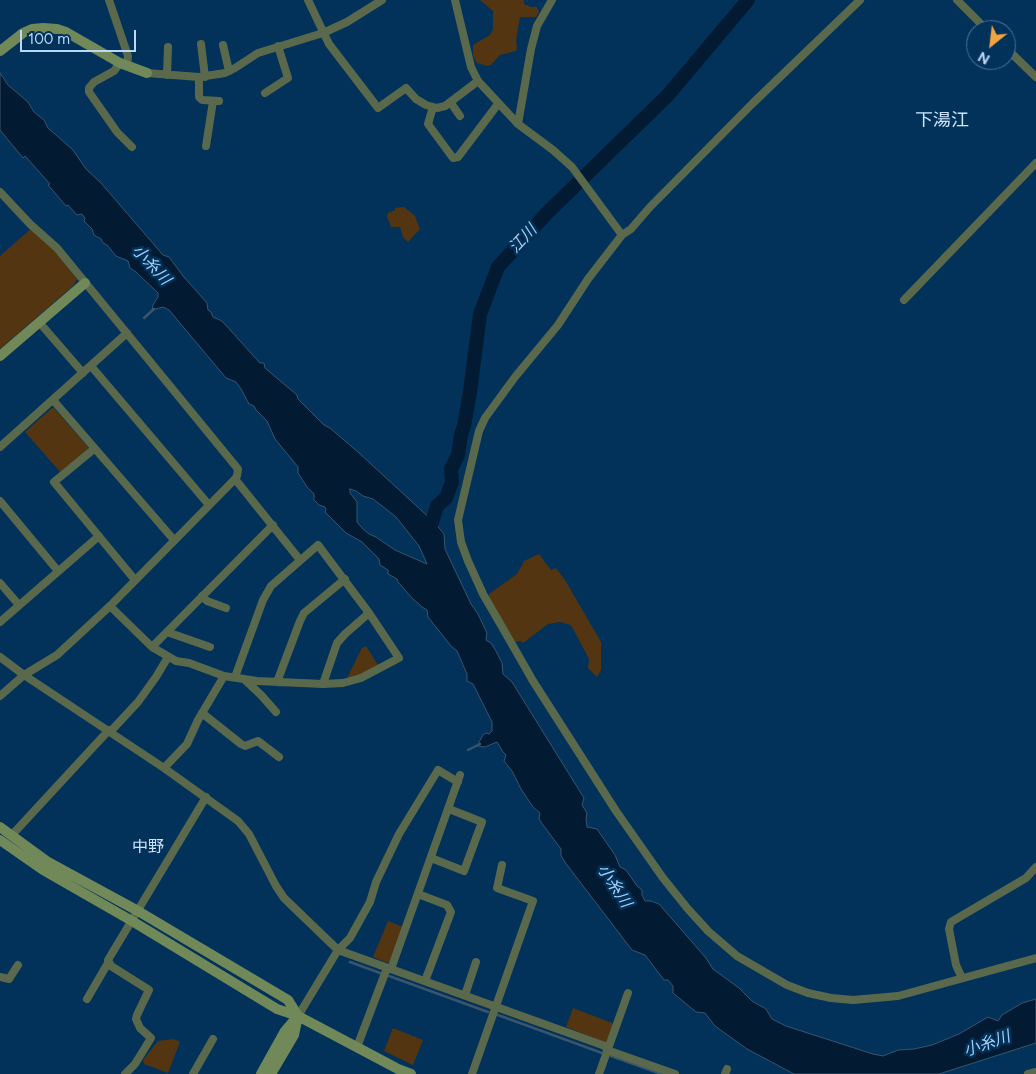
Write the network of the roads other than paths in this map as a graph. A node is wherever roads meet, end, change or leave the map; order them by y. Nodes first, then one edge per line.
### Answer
1 (109, 0) edge
2 (308, 0) edge
3 (382, 0) edge
4 (552, 0) edge
5 (860, 0) edge
6 (957, 0) edge
7 (457, 1) edge
8 (978, 20) edge
9 (323, 33) junction
10 (200, 44) dead end
11 (223, 45) dead end
12 (278, 46) junction
13 (168, 47) dead end
14 (4, 48) edge
15 (1016, 58) edge
16 (124, 64) junction
17 (229, 71) junction
18 (147, 73) joint
19 (167, 75) junction
20 (202, 77) junction
21 (1036, 77) edge
22 (478, 81) junction
23 (265, 93) dead end
24 (451, 103) junction
25 (498, 104) junction
26 (433, 107) junction
27 (460, 116) dead end
28 (518, 124) junction
29 (206, 146) dead end
30 (132, 148) dead end
31 (1036, 163) edge
32 (0, 192) edge
33 (622, 236) junction
34 (85, 284) junction
35 (904, 300) dead end
36 (39, 322) junction
37 (127, 333) junction
38 (0, 356) edge
39 (91, 366) junction
40 (83, 373) junction
41 (53, 400) junction
42 (0, 447) edge
43 (94, 449) junction
44 (235, 479) junction
45 (0, 501) edge
46 (209, 505) junction
47 (273, 525) junction
48 (99, 536) junction
49 (174, 540) junction
50 (300, 560) junction
51 (58, 571) junction
52 (345, 579) junction
53 (136, 580) junction
54 (0, 583) edge
55 (202, 596) junction
56 (19, 605) junction
57 (110, 606) junction
58 (226, 608) dead end
59 (369, 613) junction
60 (0, 622) edge
61 (167, 632) junction
62 (152, 648) junction
63 (210, 648) dead end
64 (0, 657) edge
65 (168, 657) junction
66 (24, 675) junction
67 (224, 676) junction
68 (235, 677) junction
69 (244, 679) junction
70 (278, 682) junction
71 (323, 684) junction
72 (0, 696) edge
73 (202, 712) junction
74 (276, 712) dead end
75 (110, 730) junction
76 (279, 757) dead end
77 (164, 768) junction
78 (206, 797) junction
79 (449, 809) junction
80 (0, 827) edge
81 (11, 836) junction
82 (0, 840) edge
83 (431, 858) junction
84 (502, 866) dead end
85 (1036, 867) edge
86 (418, 894) junction
87 (138, 912) junction
88 (132, 921) junction
89 (338, 950) junction
90 (1036, 958) edge
91 (476, 962) dead end
92 (108, 963) junction
93 (18, 965) dead end
94 (389, 969) junction
95 (0, 977) edge
96 (962, 978) junction
97 (425, 981) junction
98 (628, 993) dead end
99 (465, 995) junction
100 (87, 999) dead end
101 (495, 1006) junction
102 (298, 1016) junction
103 (213, 1039) dead end
104 (357, 1047) junction
105 (607, 1050) junction
106 (1036, 1072) edge
107 (125, 1074) edge
108 (193, 1074) edge
109 (261, 1074) edge
110 (271, 1074) edge
111 (411, 1074) edge
112 (472, 1074) edge
113 (599, 1074) edge
114 (675, 1074) edge
115 (1028, 1074) edge

1 - 16 street
2 - 9 street
3 - 9 street
4 - 28 street
5 - 33 street
6 - 8 street
7 - 22 street
9 - 12 street
9 - 26 street
10 - 20 street
11 - 17 street
12 - 17 street
12 - 23 street
13 - 19 street
14 - 16 street
15 - 21 street
16 - 18 street
16 - 30 street
17 - 20 street
18 - 19 street
19 - 20 street
20 - 29 street
22 - 24 street
22 - 25 street
24 - 26 street
24 - 27 street
25 - 26 street
25 - 28 street
28 - 33 street
31 - 35 street
32 - 34 street
33 - 96 street
34 - 36 street
34 - 37 street
36 - 38 street
36 - 40 street
37 - 39 street
37 - 44 street
39 - 40 street
39 - 46 street
40 - 41 street
41 - 42 street
41 - 43 street
43 - 48 street
43 - 49 street
44 - 46 street
44 - 47 street
45 - 51 street
46 - 49 street
47 - 50 street
47 - 55 street
48 - 51 street
48 - 53 street
49 - 53 street
50 - 52 street
50 - 68 street
51 - 56 street
52 - 59 street
52 - 70 street
53 - 57 street
54 - 56 street
55 - 58 street
55 - 61 street
56 - 60 street
57 - 62 street
57 - 66 street
59 - 71 street
59 - 71 street
61 - 62 street
61 - 63 street
62 - 65 street
64 - 66 street
65 - 67 street
65 - 75 street
66 - 72 street
66 - 75 street
67 - 68 street
67 - 73 street
68 - 69 street
69 - 70 street
69 - 74 street
70 - 71 street
73 - 76 street
73 - 77 street
75 - 77 street
75 - 81 street
77 - 78 street
78 - 87 street
78 - 89 street
79 - 83 street
79 - 83 street
79 - 89 street
80 - 81 street
81 - 87 street
82 - 88 street
83 - 86 street
84 - 101 street
85 - 96 street
86 - 94 street
86 - 97 street
87 - 88 street
87 - 102 street
88 - 92 street
88 - 102 street
89 - 94 street
89 - 102 street
90 - 96 street
91 - 99 street
92 - 100 street
92 - 107 street
93 - 95 street
94 - 97 street
94 - 104 street
97 - 99 street
98 - 105 street
99 - 101 street
101 - 105 street
101 - 112 street
102 - 104 street
102 - 109 street
102 - 110 street
103 - 108 street
104 - 111 street
105 - 113 street
105 - 114 street
106 - 115 street

